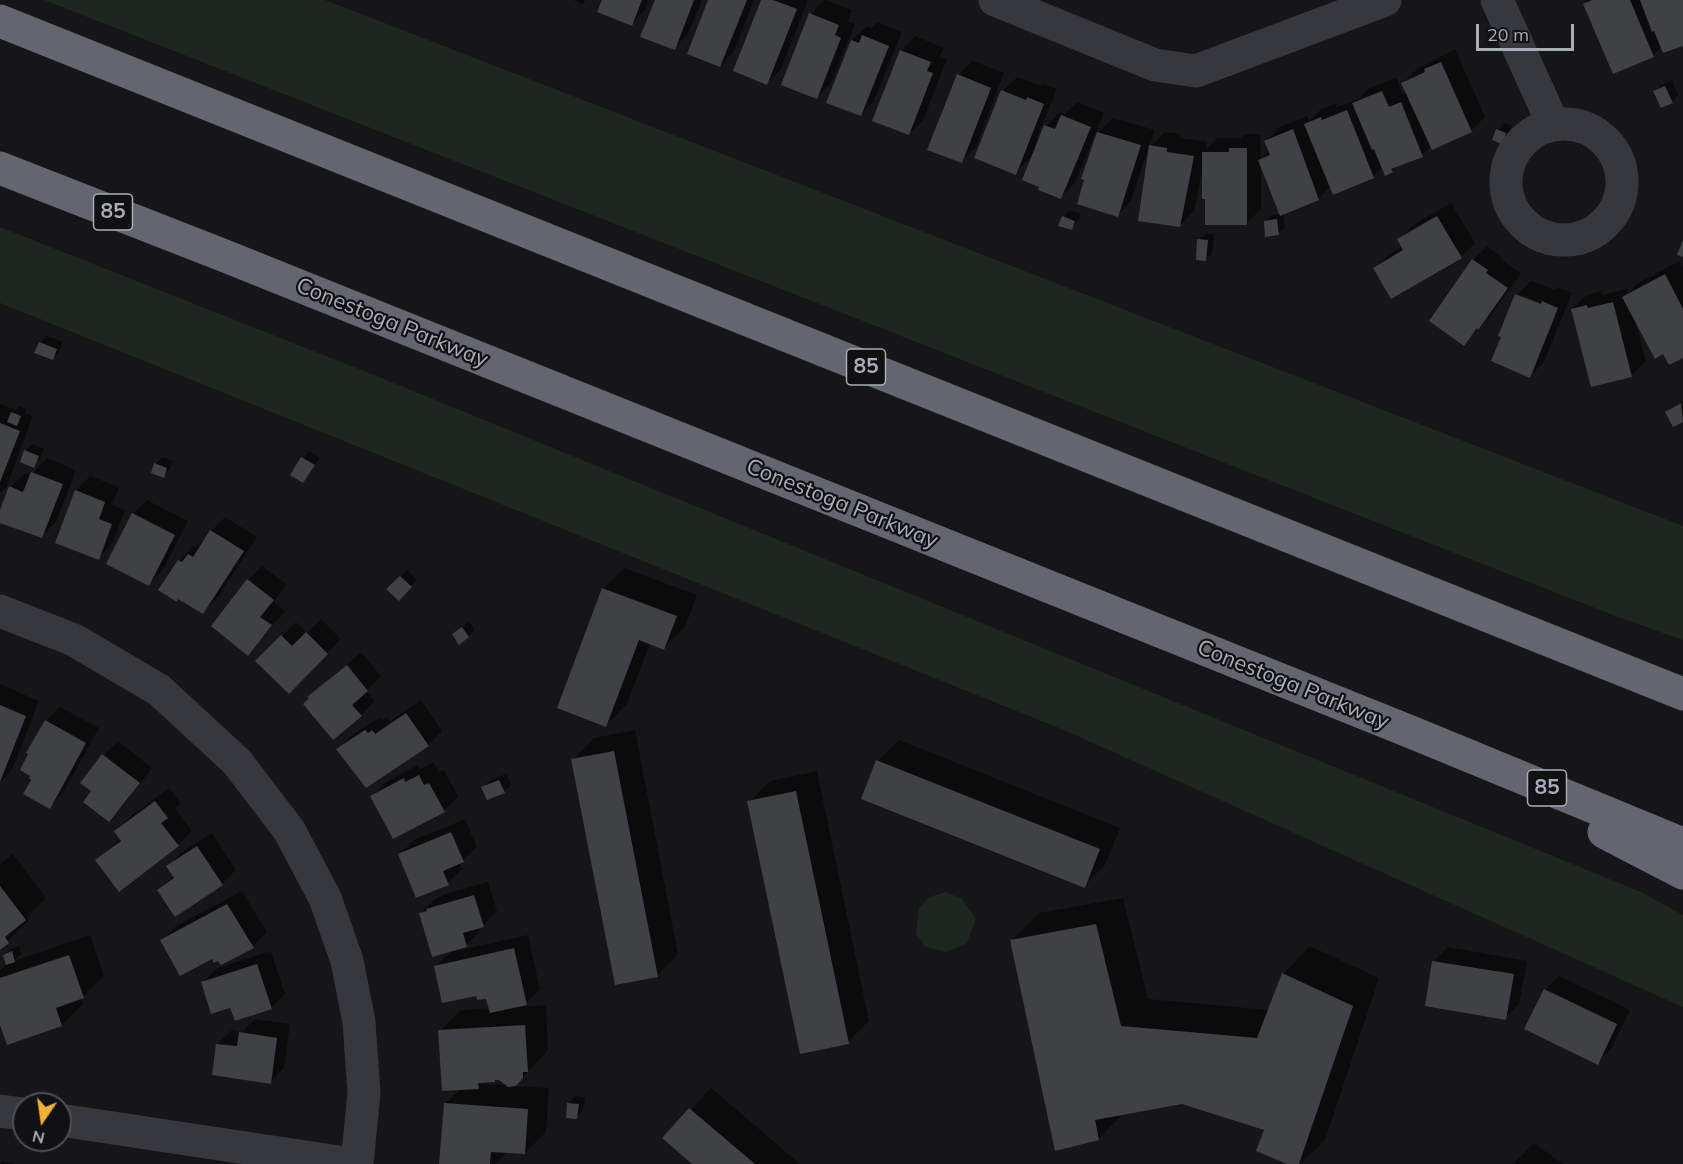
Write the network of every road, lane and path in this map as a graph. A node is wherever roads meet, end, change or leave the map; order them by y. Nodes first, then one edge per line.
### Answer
1 (995, 0) edge
2 (1385, 0) edge
3 (1497, 0) edge
4 (0, 21) edge
5 (1553, 124) dead end
6 (0, 168) edge
7 (0, 611) edge
8 (1597, 659) junction
9 (1683, 686) edge
10 (1683, 694) edge
11 (1411, 732) junction
12 (1683, 844) edge
13 (1683, 873) edge
14 (72, 1122) edge
15 (354, 1164) edge

1 - 2 street
3 - 5 street
4 - 8 highway, 85
6 - 11 highway, Conestoga Parkway / 85
7 - 15 street
8 - 9 highway
8 - 10 highway, 85
11 - 12 highway, Conestoga Parkway / 85
11 - 13 highway
14 - 15 street

